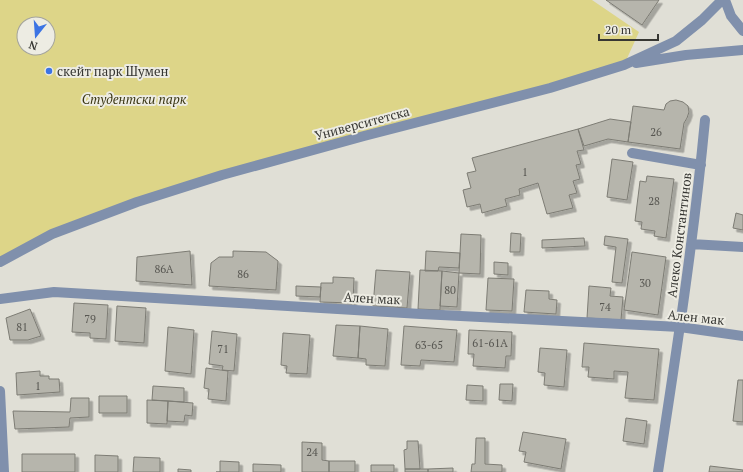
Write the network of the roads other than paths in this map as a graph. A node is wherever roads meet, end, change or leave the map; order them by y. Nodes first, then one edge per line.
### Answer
1 (722, 0) edge
2 (725, 0) edge
3 (743, 32) edge
4 (743, 50) edge
5 (624, 66) junction
6 (705, 120) dead end
7 (632, 153) dead end
8 (701, 165) junction
9 (692, 244) junction
10 (743, 247) edge
11 (0, 262) edge
12 (0, 300) edge
13 (680, 327) junction
14 (743, 336) edge
15 (0, 391) edge
16 (4, 472) edge
17 (658, 472) edge

1 - 5 street, Университетска
2 - 3 street
4 - 5 street
5 - 11 street, Университетска
6 - 8 street, Алеко Константинов
7 - 8 street
8 - 9 street, Алеко Константинов
9 - 10 street
9 - 13 street, Алеко Константинов
12 - 13 street, Ален мак
13 - 14 street, Ален мак
13 - 17 street, Алеко Константинов
15 - 16 street

